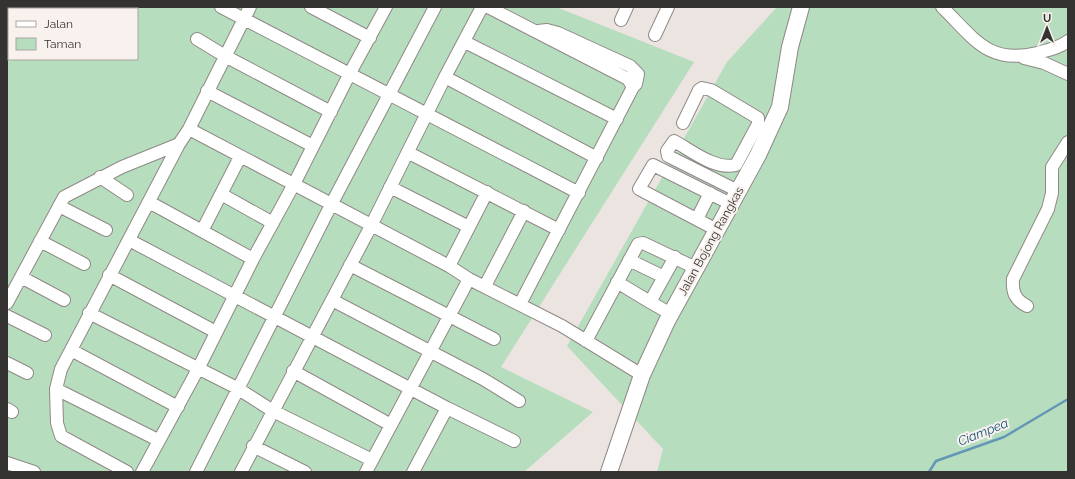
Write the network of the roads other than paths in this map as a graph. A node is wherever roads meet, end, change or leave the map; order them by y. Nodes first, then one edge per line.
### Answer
1 (221, 7) edge
2 (250, 7) edge
3 (311, 7) edge
4 (386, 7) edge
5 (435, 7) edge
6 (482, 7) edge
7 (488, 7) edge
8 (627, 7) edge
9 (668, 7) edge
10 (801, 7) edge
11 (942, 7) edge
12 (244, 19) junction
13 (621, 20) dead end
14 (655, 35) dead end
15 (370, 38) junction
16 (197, 39) dead end
17 (1068, 41) edge
18 (465, 42) junction
19 (225, 56) junction
20 (1021, 57) junction
21 (350, 73) junction
22 (1068, 74) edge
23 (445, 77) junction
24 (208, 91) junction
25 (388, 94) junction
26 (331, 112) junction
27 (427, 115) junction
28 (617, 119) junction
29 (683, 122) dead end
30 (189, 130) junction
31 (1068, 142) edge
32 (179, 144) junction
33 (313, 146) junction
34 (408, 153) junction
35 (240, 156) junction
36 (597, 158) junction
37 (100, 177) junction
38 (294, 184) junction
39 (390, 187) junction
40 (486, 192) junction
41 (580, 193) junction
42 (710, 193) junction
43 (221, 194) junction
44 (127, 195) dead end
45 (735, 197) junction
46 (149, 202) junction
47 (331, 205) junction
48 (59, 206) junction
49 (524, 211) junction
50 (697, 219) junction
51 (273, 223) junction
52 (371, 226) junction
53 (469, 227) junction
54 (106, 230) dead end
55 (559, 230) junction
56 (717, 230) junction
57 (202, 231) junction
58 (129, 240) junction
59 (40, 241) junction
60 (675, 257) junction
61 (253, 259) junction
62 (629, 260) junction
63 (84, 264) dead end
64 (350, 265) junction
65 (449, 266) junction
66 (696, 268) junction
67 (109, 275) junction
68 (21, 277) junction
69 (664, 277) junction
70 (470, 279) junction
71 (617, 282) junction
72 (485, 286) junction
73 (235, 296) junction
74 (64, 300) dead end
75 (332, 300) junction
76 (650, 302) junction
77 (7, 303) edge
78 (520, 304) junction
79 (1027, 306) dead end
80 (89, 313) junction
81 (671, 314) junction
82 (449, 315) junction
83 (7, 316) edge
84 (274, 317) junction
85 (216, 332) junction
86 (45, 335) dead end
87 (312, 336) junction
88 (494, 339) dead end
89 (586, 341) junction
90 (71, 350) junction
91 (431, 352) junction
92 (7, 363) edge
93 (198, 369) junction
94 (293, 371) junction
95 (27, 373) dead end
96 (642, 375) junction
97 (237, 388) junction
98 (56, 389) junction
99 (411, 389) junction
100 (518, 401) dead end
101 (178, 407) junction
102 (447, 408) junction
103 (272, 411) junction
104 (391, 425) junction
105 (158, 440) junction
106 (514, 441) dead end
107 (253, 446) junction
108 (372, 460) junction
109 (7, 463) edge
110 (34, 472) edge
111 (127, 472) edge
112 (142, 472) edge
113 (196, 472) edge
114 (241, 472) edge
115 (305, 472) edge
116 (366, 472) edge
117 (413, 472) edge
118 (609, 472) edge

1 - 12 street
2 - 12 street
3 - 15 street
4 - 15 street
5 - 25 street
6 - 18 street
7 - 28 street
8 - 13 street
9 - 14 street
10 - 45 main road, Jalan Bojong Rangkas
11 - 20 street
12 - 19 street
12 - 21 street
15 - 21 street
16 - 19 street
17 - 20 street
18 - 23 street
18 - 28 street
19 - 24 street
19 - 26 street
20 - 22 street
21 - 25 street
21 - 26 street
23 - 27 street
23 - 36 street
24 - 30 street
24 - 33 street
25 - 27 street
25 - 47 street
26 - 33 street
27 - 34 street
27 - 41 street
28 - 36 street
29 - 45 street
30 - 32 street
30 - 35 street
31 - 79 street
32 - 37 street
32 - 46 street
33 - 38 street
34 - 39 street
34 - 40 street
35 - 38 street
35 - 43 street
36 - 41 street
37 - 44 street
37 - 48 street
38 - 47 street
38 - 51 street
39 - 52 street
39 - 53 street
40 - 49 street
40 - 53 street
41 - 55 street
42 - 45 street
42 - 50 street
42 - 50 street
43 - 51 street
43 - 57 street
45 - 56 main road, Jalan Bojong Rangkas
46 - 57 street
46 - 58 street
47 - 52 street
47 - 84 street
48 - 54 street
48 - 59 street
49 - 55 street
49 - 72 street
50 - 56 street
51 - 61 street
52 - 64 street
52 - 65 street
53 - 65 street
55 - 78 street
56 - 66 main road, Jalan Bojong Rangkas
57 - 61 street
58 - 67 street
58 - 73 street
59 - 63 street
59 - 68 street
60 - 62 street
60 - 66 street
60 - 69 street
61 - 73 street
62 - 69 street
62 - 71 street
64 - 75 street
64 - 82 street
65 - 70 street
66 - 81 main road, Jalan Bojong Rangkas
67 - 80 street
67 - 85 street
68 - 74 street
68 - 77 street
69 - 76 street
70 - 72 street
70 - 82 street
71 - 76 street
71 - 89 street
72 - 78 street
73 - 84 street
73 - 85 street
75 - 87 street
75 - 91 street
76 - 81 street
78 - 89 street
80 - 90 street
80 - 93 street
81 - 96 main road, Jalan Bojong Rangkas
82 - 88 street
82 - 91 street
83 - 86 street
84 - 87 street
84 - 97 street
85 - 93 street
87 - 94 street
87 - 99 street
89 - 96 street
90 - 98 street
90 - 101 street
91 - 99 street
91 - 100 street
92 - 95 street
93 - 97 street
93 - 101 street
94 - 103 street
94 - 104 street
96 - 118 main road, Jalan Bojong Rangkas
97 - 103 street
97 - 113 street
98 - 105 street
98 - 111 street
99 - 102 street
99 - 104 street
101 - 105 street
102 - 106 street
102 - 117 street
103 - 107 street
103 - 108 street
104 - 108 street
105 - 112 street
107 - 114 street
107 - 115 street
108 - 116 street
109 - 110 street

